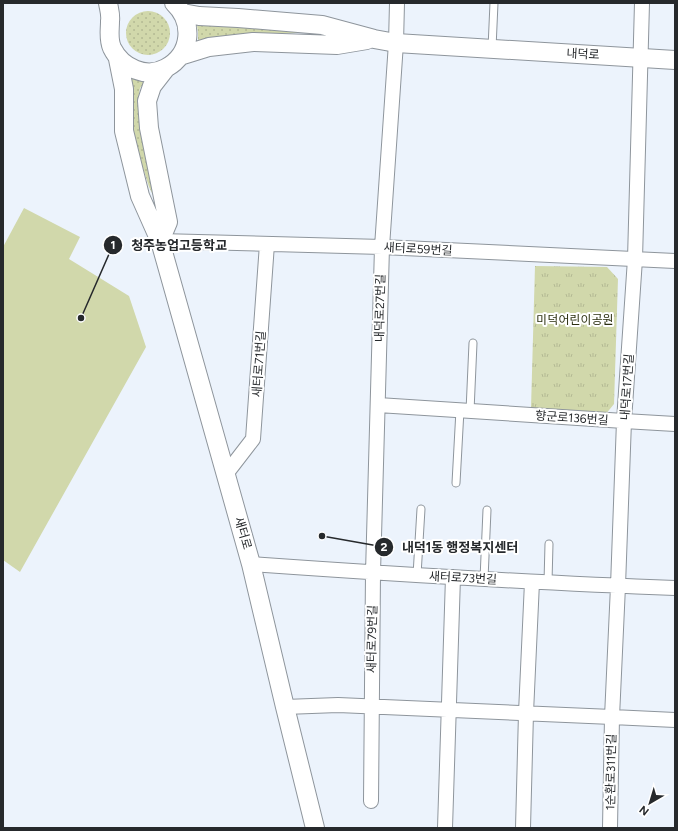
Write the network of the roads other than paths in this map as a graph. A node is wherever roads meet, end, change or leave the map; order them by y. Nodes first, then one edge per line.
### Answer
1 (108, 3) edge
2 (122, 3) edge
3 (397, 3) edge
4 (494, 3) edge
5 (642, 3) edge
6 (179, 8) edge
7 (110, 21) junction
8 (374, 39) junction
9 (396, 43) junction
10 (492, 48) junction
11 (180, 56) junction
12 (640, 57) junction
13 (118, 59) junction
14 (675, 60) edge
15 (166, 68) junction
16 (160, 242) junction
17 (267, 244) junction
18 (382, 248) junction
19 (635, 259) junction
20 (675, 261) edge
21 (473, 343) dead end
22 (378, 405) junction
23 (465, 411) junction
24 (624, 421) junction
25 (675, 424) edge
26 (226, 474) junction
27 (456, 483) dead end
28 (421, 509) dead end
29 (487, 510) dead end
30 (549, 544) dead end
31 (251, 564) junction
32 (373, 573) junction
33 (417, 575) junction
34 (453, 577) junction
35 (484, 579) junction
36 (532, 582) junction
37 (548, 582) junction
38 (618, 586) junction
39 (675, 588) edge
40 (372, 706) junction
41 (285, 707) junction
42 (448, 710) junction
43 (526, 713) junction
44 (612, 717) junction
45 (675, 720) edge
46 (371, 801) dead end
47 (315, 828) edge
48 (445, 828) edge
49 (523, 828) edge
50 (610, 828) edge

1 - 7 street, 새터로
2 - 7 street
3 - 9 street, 내덕로27번길
4 - 10 lane
5 - 12 street, 내덕로17번길
6 - 8 street
6 - 11 street
7 - 13 street, 새터로
8 - 9 street, 내덕로
8 - 11 street
9 - 10 street, 내덕로
9 - 18 street, 내덕로27번길
10 - 12 street, 내덕로
11 - 15 street
12 - 14 street, 내덕로
12 - 19 street, 내덕로17번길
13 - 15 street
13 - 16 street, 새터로
15 - 16 street
16 - 17 street, 새터로59번길
16 - 26 street, 새터로
17 - 18 street, 새터로59번길
17 - 26 street, 새터로71번길
18 - 19 street, 새터로59번길
18 - 22 street, 내덕로27번길
19 - 20 street, 새터로59번길
19 - 24 street, 내덕로17번길
21 - 23 lane
22 - 23 street, 향군로136번길
22 - 32 street, 내덕로27번길
23 - 24 street, 향군로136번길
23 - 27 lane
24 - 25 street, 향군로136번길
24 - 38 street, 내덕로17번길
26 - 31 street, 새터로
28 - 33 lane
29 - 35 lane
30 - 37 lane
31 - 32 street, 새터로73번길
31 - 41 street, 새터로
32 - 33 street, 새터로73번길
32 - 40 street, 새터로79번길
33 - 34 street, 새터로73번길
34 - 35 street, 새터로73번길
34 - 42 street
35 - 36 street, 새터로73번길
36 - 37 street, 새터로73번길
36 - 43 street
37 - 38 street, 새터로73번길
38 - 39 street, 새터로73번길
38 - 44 street, 내덕로17번길
40 - 41 street
40 - 42 street
40 - 46 street, 새터로79번길
41 - 47 street, 새터로
42 - 43 street
42 - 48 street
43 - 44 street
43 - 49 street
44 - 45 street
44 - 50 street, 1순환로311번길

